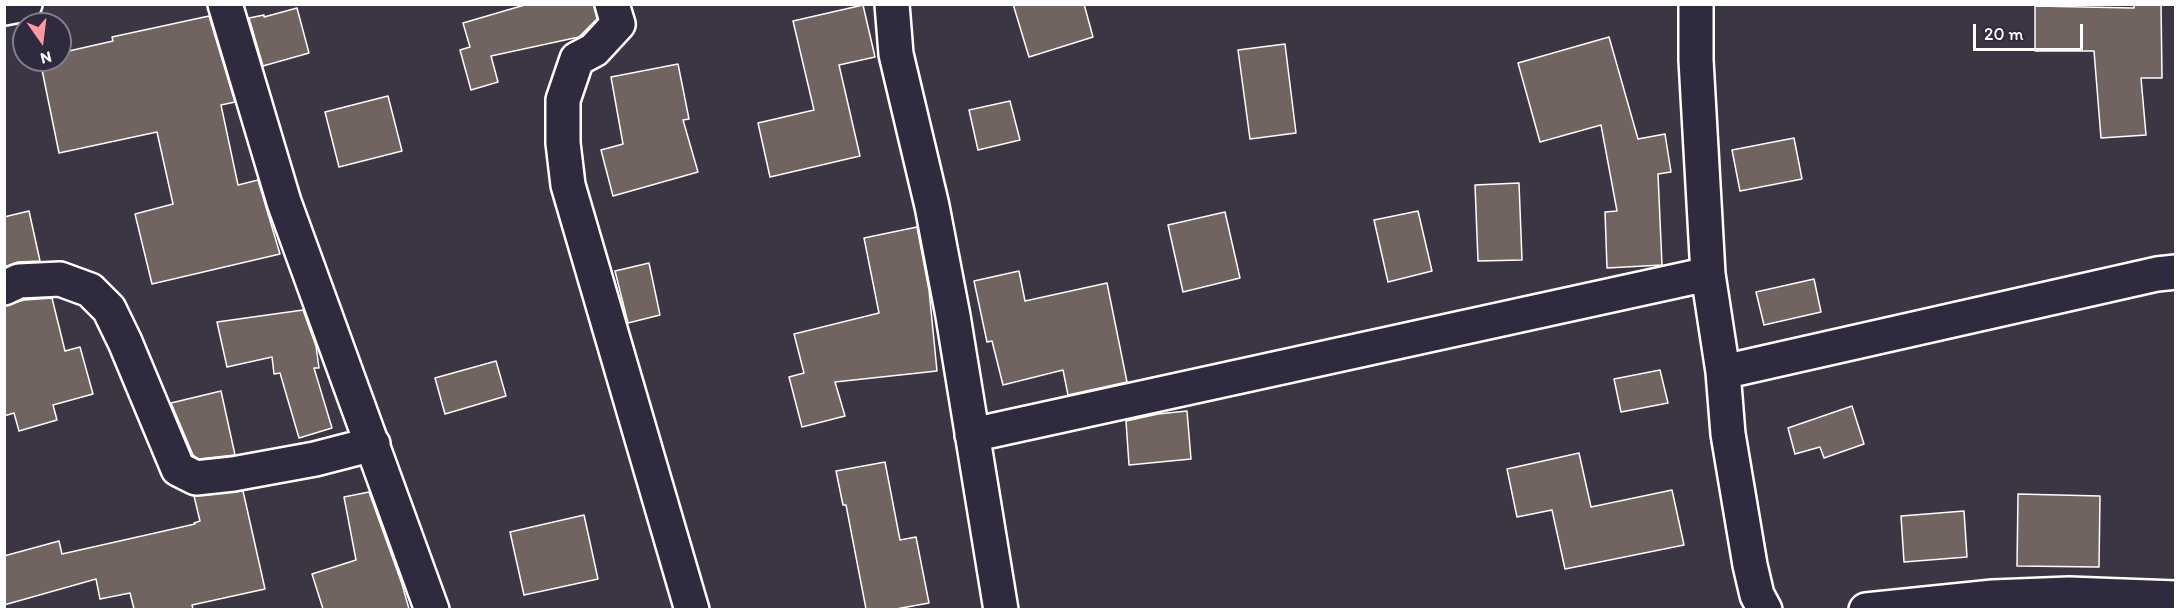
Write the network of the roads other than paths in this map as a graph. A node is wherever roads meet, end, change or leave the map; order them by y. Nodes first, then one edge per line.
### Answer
1 (25, 4) edge
2 (225, 4) edge
3 (612, 4) edge
4 (891, 4) edge
5 (1696, 4) edge
6 (4, 8) edge
7 (2175, 272) edge
8 (1708, 274) junction
9 (4, 288) edge
10 (1723, 372) junction
11 (972, 435) junction
12 (373, 444) junction
13 (2175, 598) edge
14 (2090, 602) edge
15 (432, 609) edge
16 (692, 609) edge
17 (1001, 609) edge
18 (1765, 609) edge
19 (1866, 609) edge

1 - 6 street
2 - 12 street
3 - 16 street
4 - 11 street
5 - 8 street
7 - 10 street
8 - 10 street
8 - 11 street
9 - 12 street
10 - 18 street
11 - 17 street
12 - 15 street
13 - 14 street
14 - 19 street

